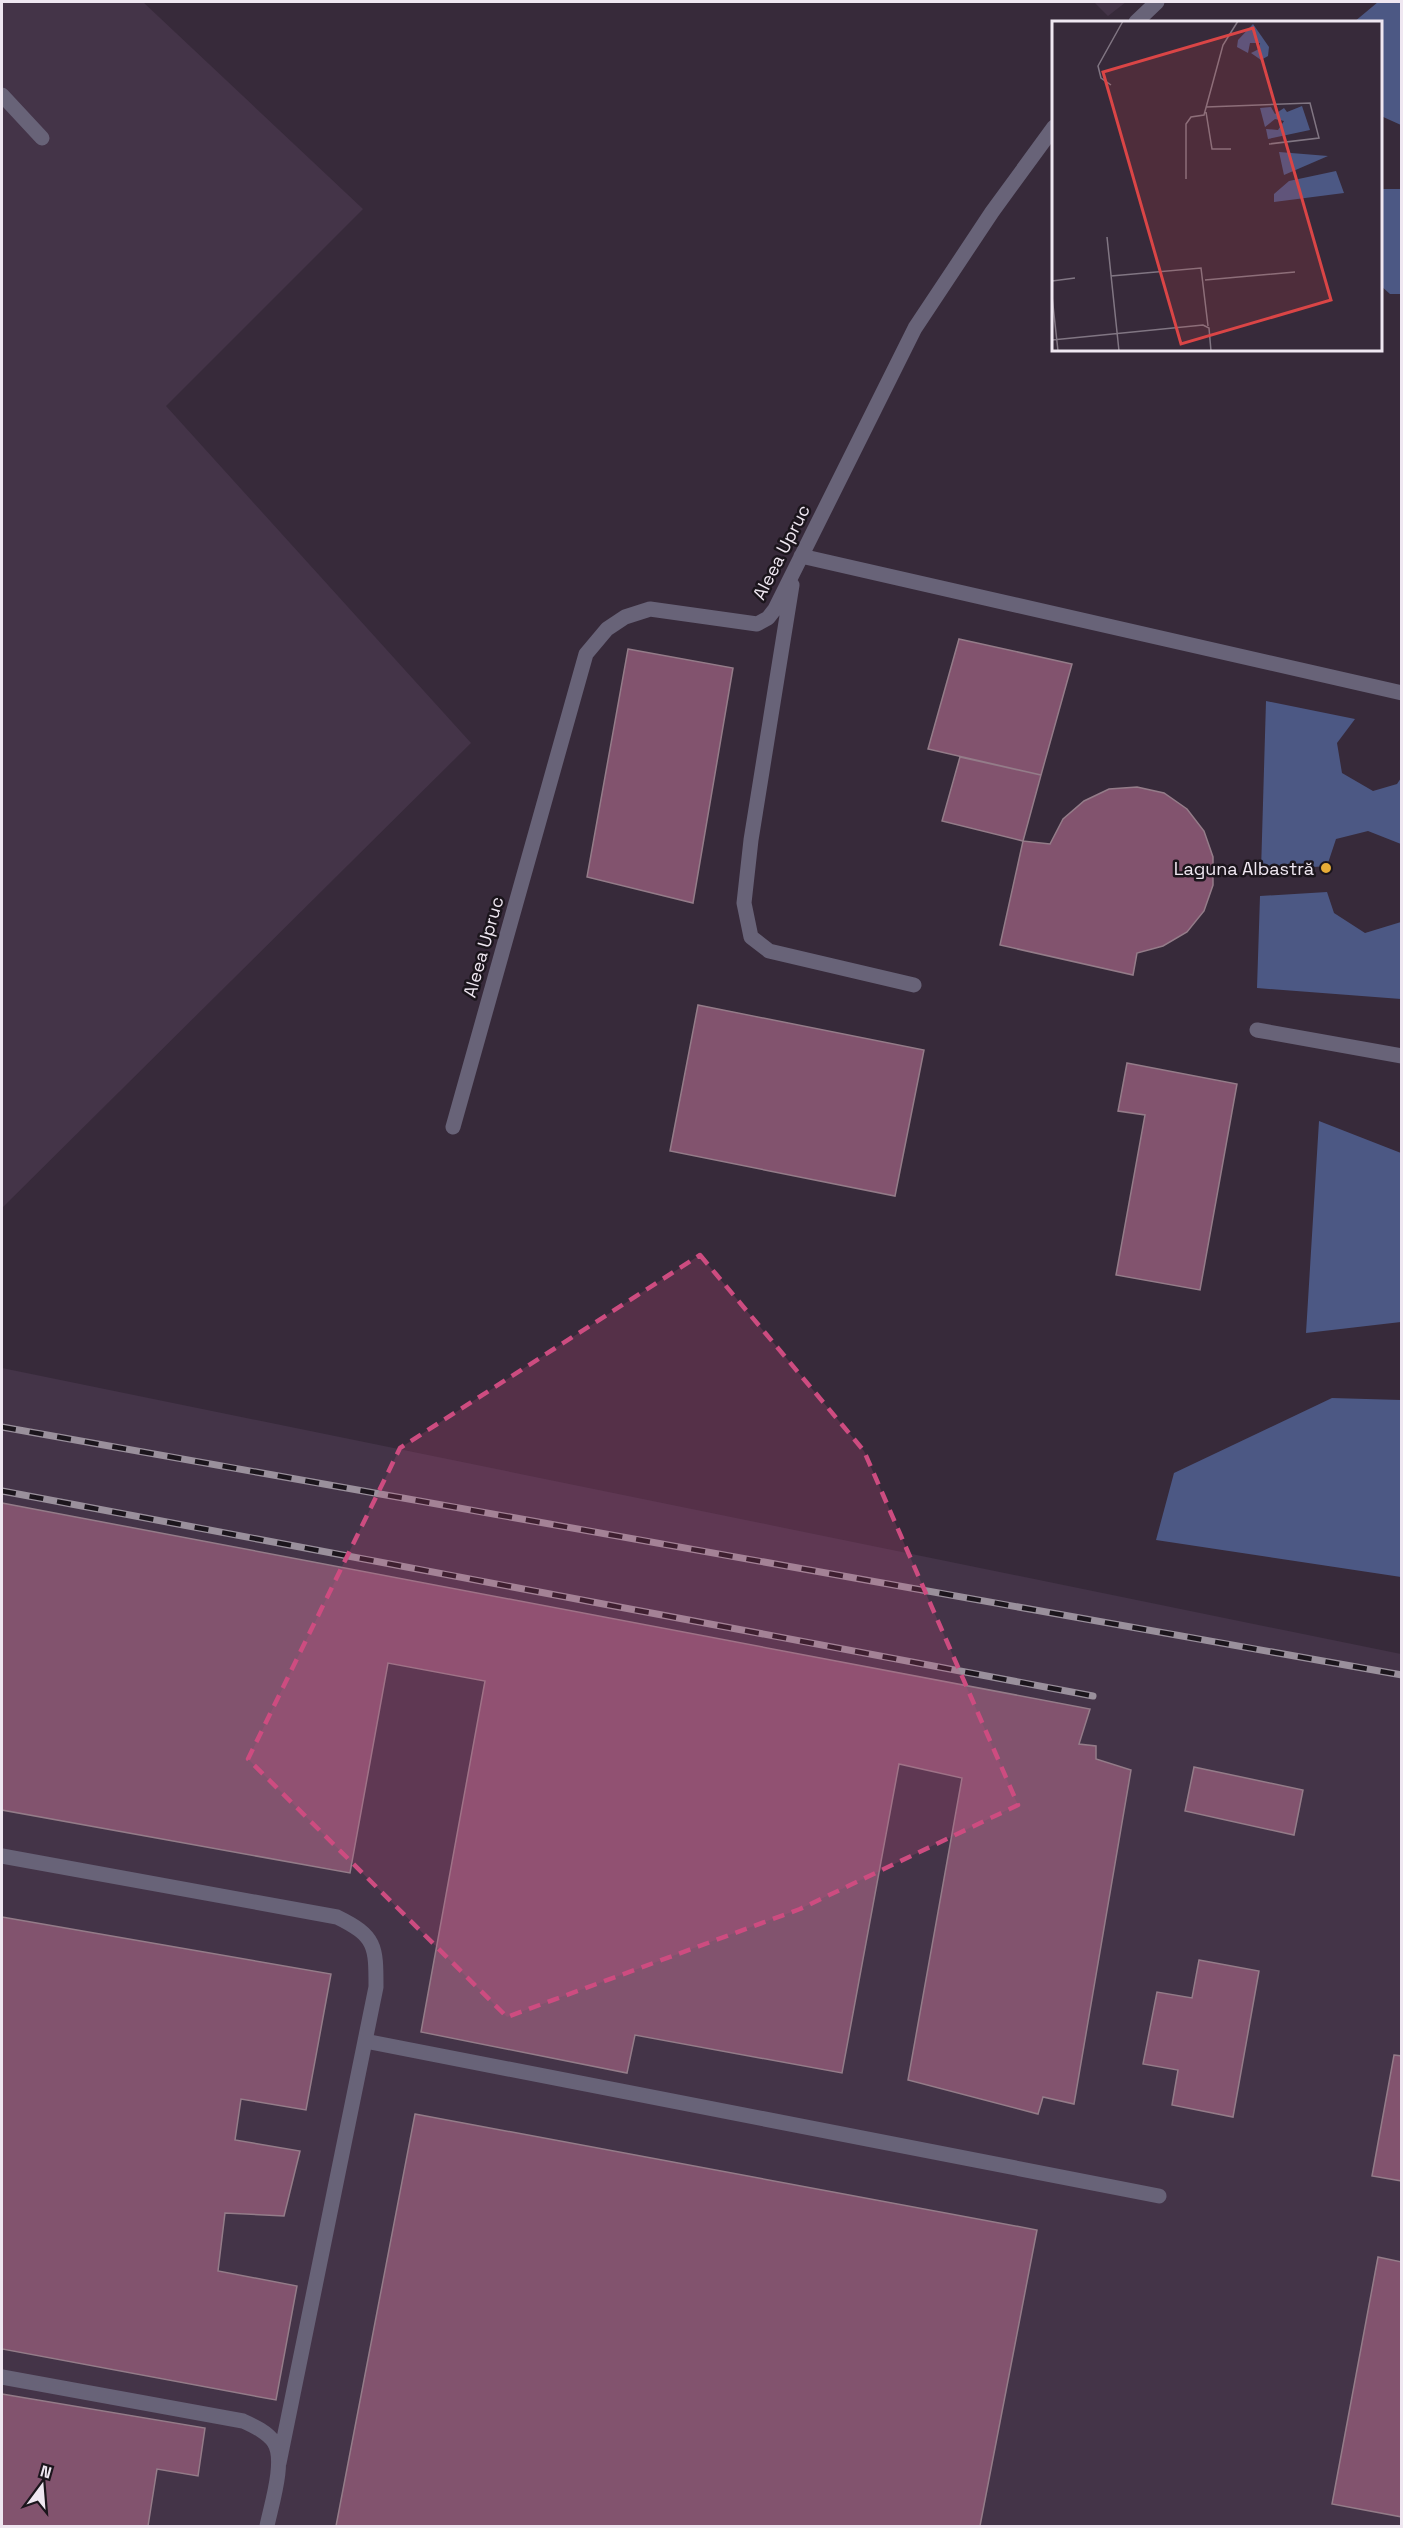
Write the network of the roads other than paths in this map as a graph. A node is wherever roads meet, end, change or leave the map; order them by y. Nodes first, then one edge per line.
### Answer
1 (1157, 2) edge
2 (1137, 21) edge
3 (2, 95) edge
4 (1052, 128) edge
5 (42, 138) dead end
6 (798, 563) junction
7 (1401, 693) edge
8 (914, 985) dead end
9 (1257, 1030) dead end
10 (1401, 1056) edge
11 (453, 1127) dead end
12 (2, 1856) edge
13 (365, 2041) junction
14 (1159, 2196) dead end
15 (2, 2377) edge
16 (279, 2463) junction
17 (267, 2526) edge

1 - 2 street
3 - 5 street
4 - 6 street, Aleea Upruc
6 - 7 street
6 - 8 street
6 - 11 street, Aleea Upruc
9 - 10 street
12 - 13 street
13 - 14 street
13 - 16 street
15 - 16 street
16 - 17 street

